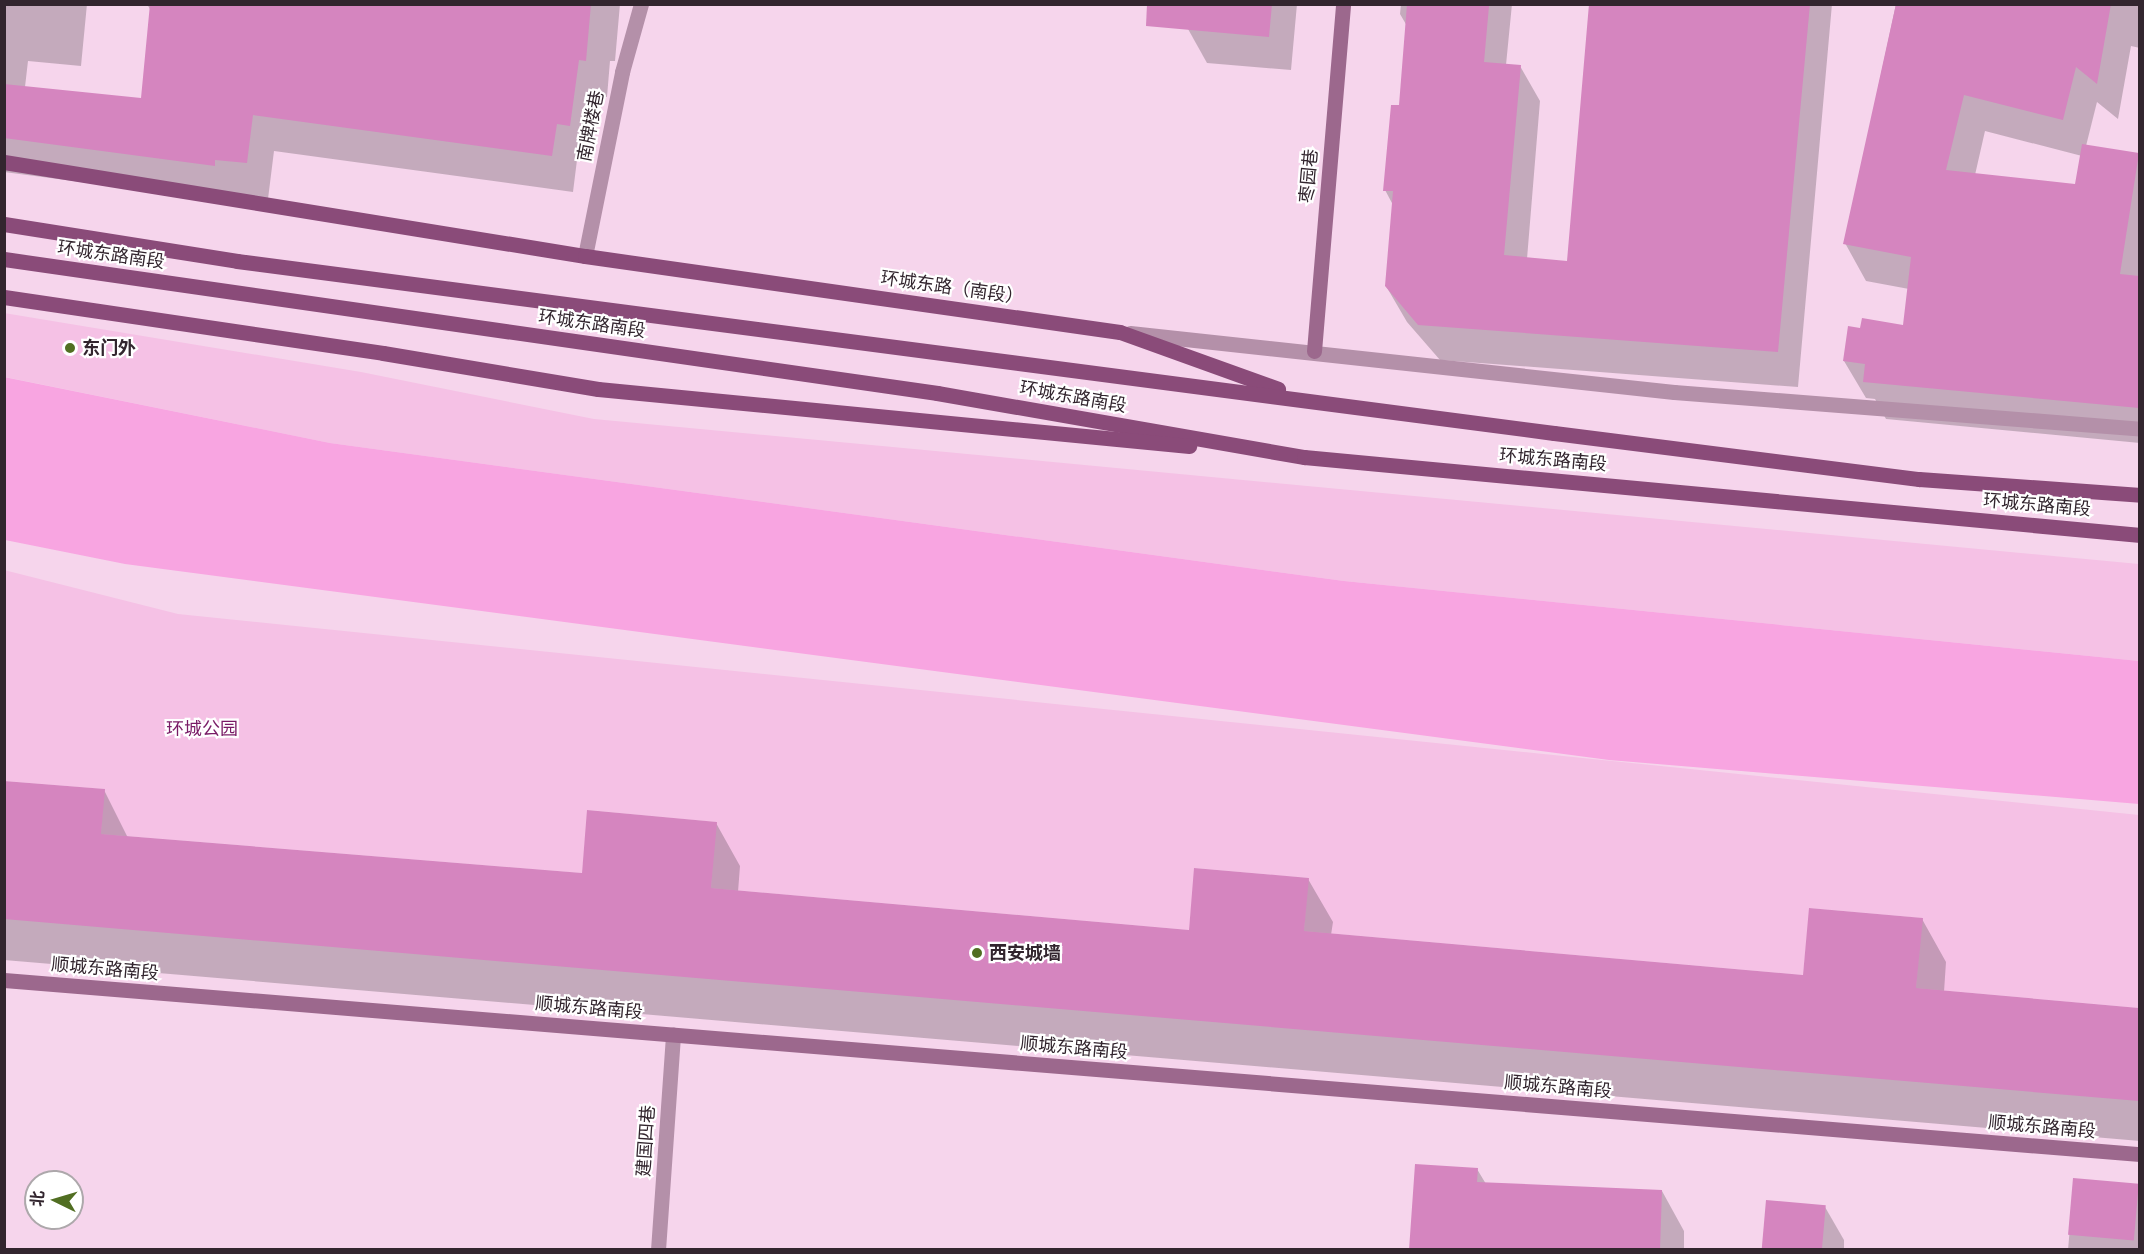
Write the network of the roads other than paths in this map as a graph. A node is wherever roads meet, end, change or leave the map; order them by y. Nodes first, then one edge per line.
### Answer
1 (641, 4) edge
2 (1343, 4) edge
3 (4, 162) edge
4 (4, 225) edge
5 (585, 256) junction
6 (4, 259) edge
7 (4, 297) edge
8 (1120, 332) junction
9 (1314, 351) junction
10 (1304, 398) junction
11 (2139, 429) edge
12 (1304, 457) junction
13 (2139, 495) edge
14 (2139, 535) edge
15 (4, 980) edge
16 (673, 1035) junction
17 (2139, 1154) edge
18 (658, 1250) edge

1 - 5 street, 南牌楼巷
2 - 9 street, 枣园巷
3 - 5 main road, 环城东路（南段）
4 - 10 main road, 环城东路南段
5 - 8 main road, 环城东路（南段）
6 - 12 main road, 环城东路南段
7 - 12 main road
8 - 9 street
8 - 10 main road, 环城东路（南段）
9 - 11 street
10 - 13 main road, 环城东路南段
12 - 14 main road, 环城东路南段
15 - 16 street, 顺城东路南段
16 - 17 street, 顺城东路南段
16 - 18 street, 建国四巷

